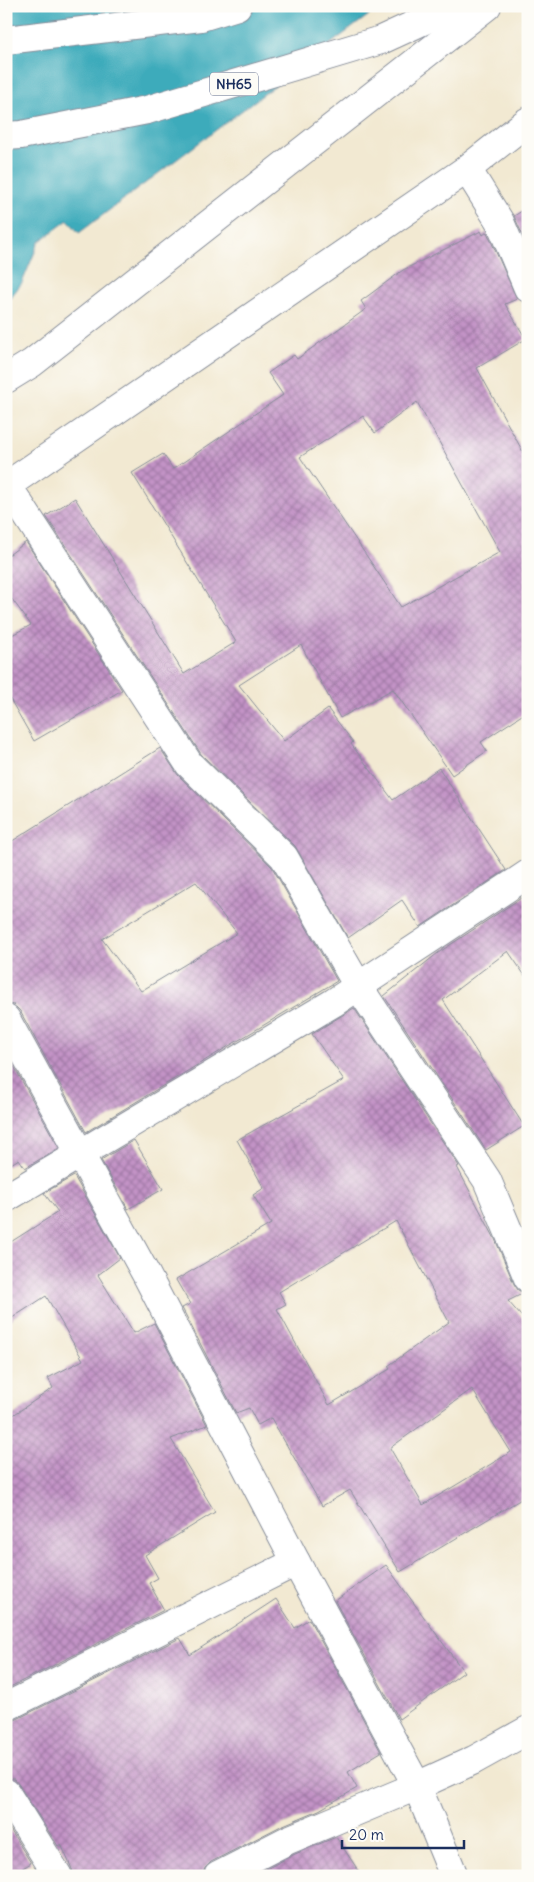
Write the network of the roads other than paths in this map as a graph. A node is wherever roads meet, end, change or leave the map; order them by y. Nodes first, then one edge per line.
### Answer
1 (237, 6) edge
2 (455, 6) edge
3 (487, 6) edge
4 (6, 40) edge
5 (528, 121) edge
6 (6, 136) edge
7 (467, 169) junction
8 (528, 288) edge
9 (6, 379) edge
10 (7, 485) edge
11 (528, 874) edge
12 (358, 986) junction
13 (6, 1019) edge
14 (80, 1153) junction
15 (6, 1198) edge
16 (528, 1278) edge
17 (296, 1562) junction
18 (6, 1707) edge
19 (528, 1730) edge
20 (417, 1786) junction
21 (6, 1793) edge
22 (58, 1876) edge
23 (218, 1876) edge
24 (454, 1876) edge

1 - 4 main road
2 - 6 main road, NH65
3 - 9 main road
5 - 7 main road
7 - 8 main road
7 - 10 main road
10 - 12 main road
11 - 12 main road
12 - 14 main road
12 - 16 main road
13 - 14 main road
14 - 15 main road
14 - 17 main road
17 - 18 main road
17 - 20 main road
19 - 20 main road
20 - 23 main road
20 - 24 main road
21 - 22 main road

